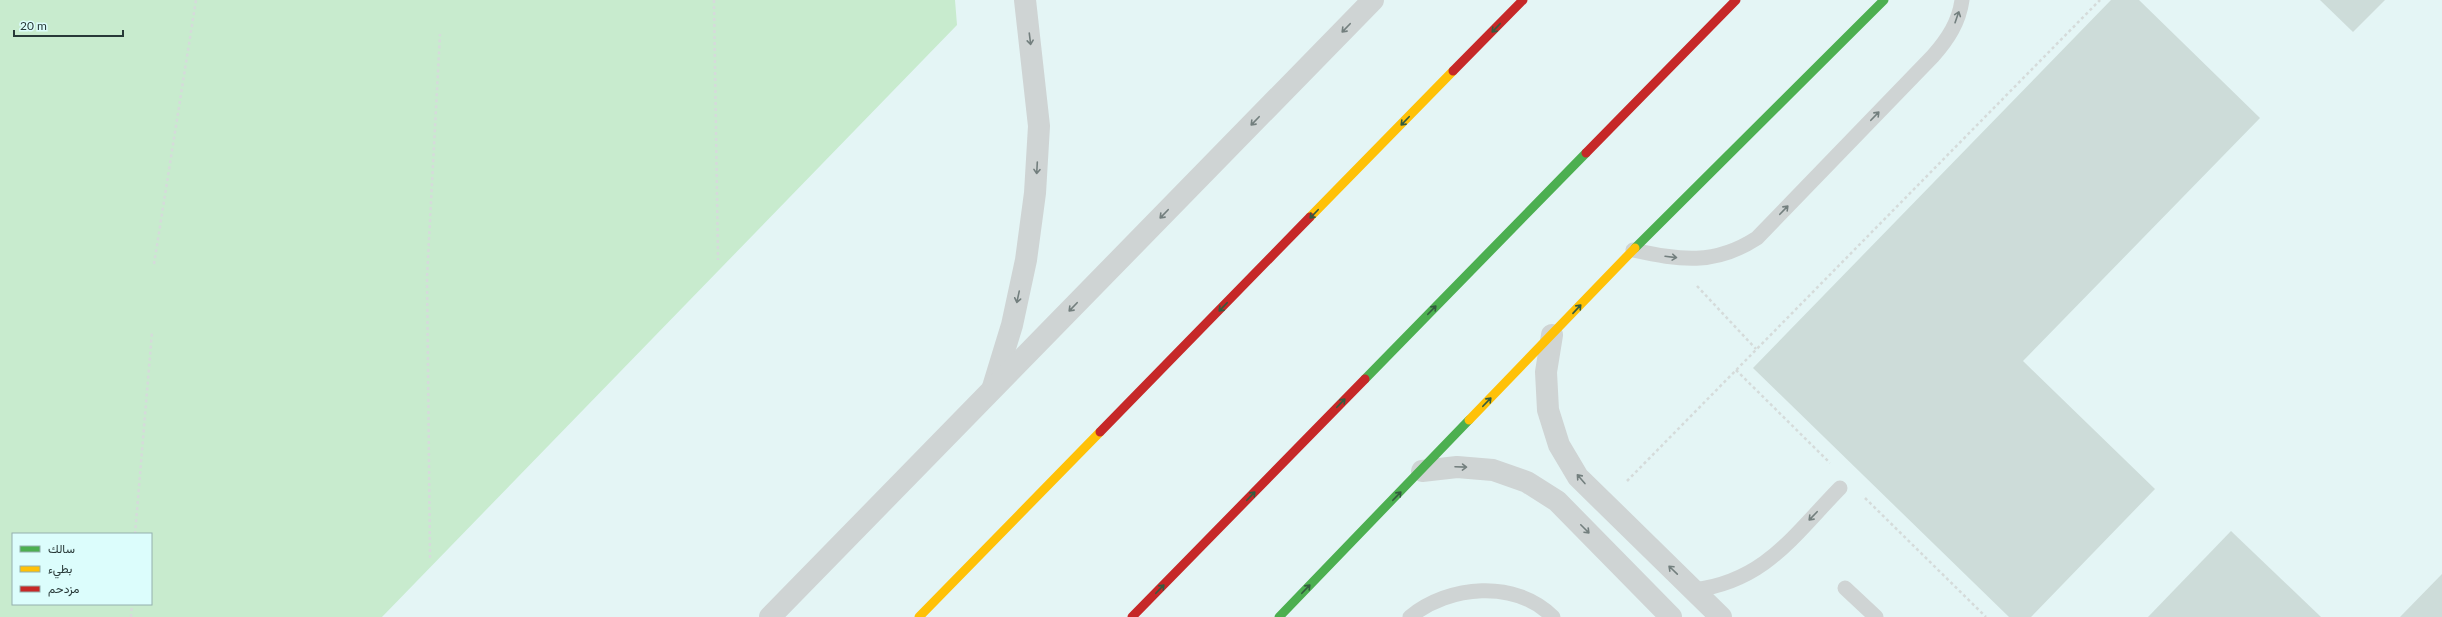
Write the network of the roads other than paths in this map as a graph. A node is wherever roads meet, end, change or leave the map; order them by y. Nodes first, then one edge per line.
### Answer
1 (1025, 0) edge
2 (1373, 0) edge
3 (1523, 0) edge
4 (1736, 0) edge
5 (1884, 0) edge
6 (1962, 0) edge
7 (1633, 250) junction
8 (1552, 335) junction
9 (992, 390) junction
10 (1422, 471) junction
11 (1840, 488) dead end
12 (1845, 588) dead end
13 (1694, 590) junction
14 (770, 617) edge
15 (919, 617) edge
16 (1132, 617) edge
17 (1279, 617) edge
18 (1410, 617) edge
19 (1553, 617) edge
20 (1671, 617) edge
21 (1721, 617) edge
22 (1876, 617) edge

1 -> 9 street
2 -> 9 street
3 -> 15 main road
16 -> 4 main road
5 - 7 main road
7 -> 6 lane
8 -> 7 main road
10 -> 8 main road
13 -> 8 street
9 - 14 street
17 -> 10 main road
10 -> 20 street
11 -> 13 lane
12 - 22 lane
13 - 21 street
18 - 19 lane

